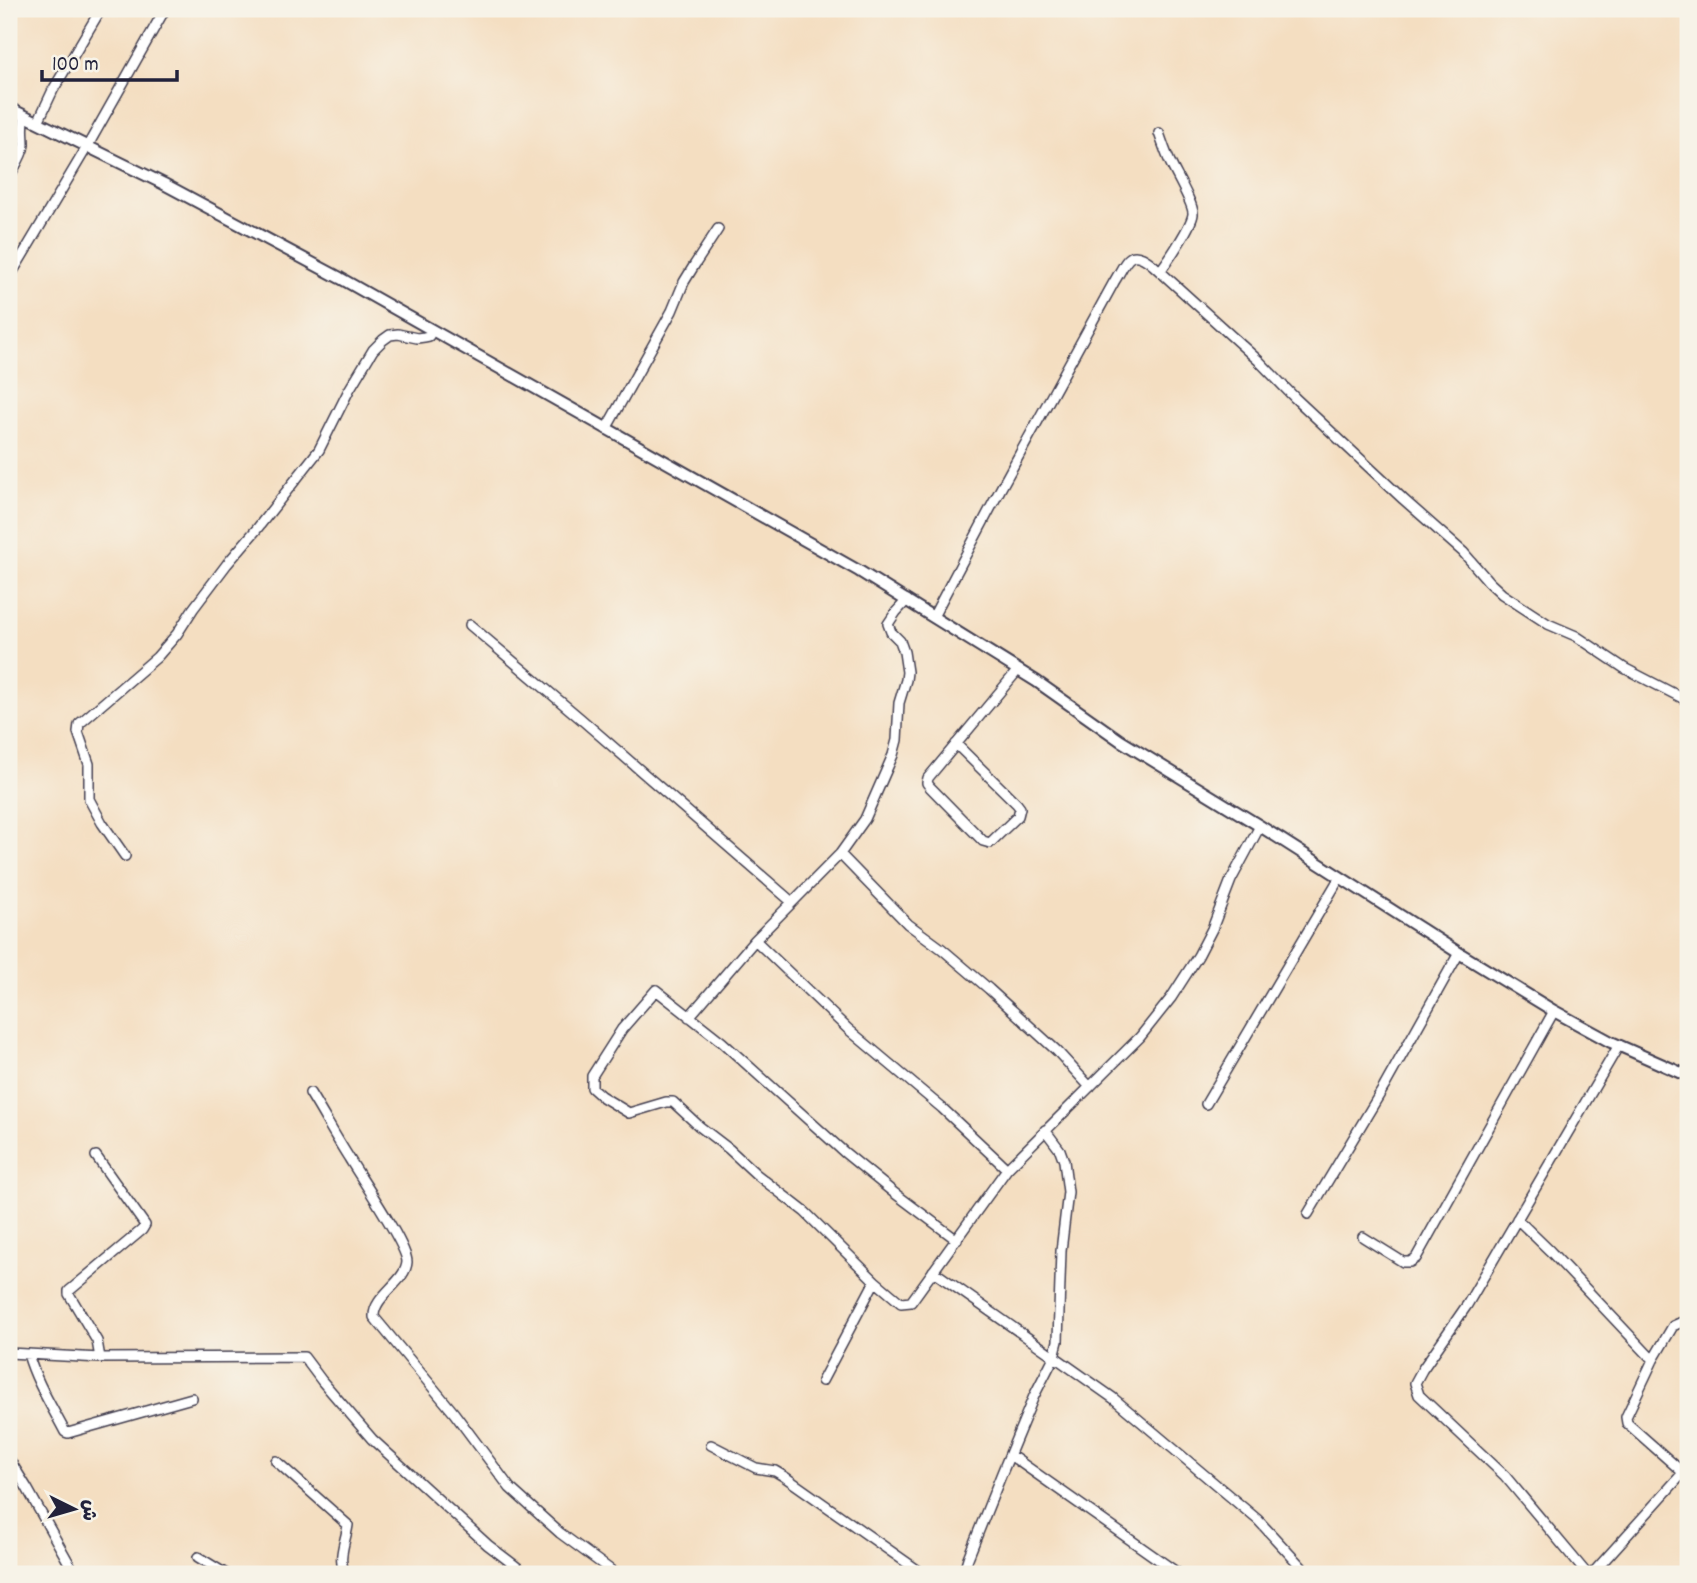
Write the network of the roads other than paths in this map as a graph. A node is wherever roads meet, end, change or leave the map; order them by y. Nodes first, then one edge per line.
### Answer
1 (101, 9) edge
2 (165, 9) edge
3 (9, 108) edge
4 (25, 116) junction
5 (38, 122) junction
6 (1159, 133) dead end
7 (87, 147) junction
8 (9, 177) edge
9 (718, 229) dead end
10 (1160, 271) junction
11 (9, 278) edge
12 (432, 330) junction
13 (606, 429) junction
14 (907, 600) junction
15 (933, 617) junction
16 (470, 625) dead end
17 (1018, 670) junction
18 (1688, 701) edge
19 (956, 744) junction
20 (1260, 825) junction
21 (840, 854) junction
22 (125, 856) dead end
23 (1340, 877) junction
24 (792, 902) junction
25 (755, 940) junction
26 (1459, 953) junction
27 (1554, 1012) junction
28 (689, 1017) junction
29 (1619, 1045) junction
30 (1688, 1076) edge
31 (1090, 1087) junction
32 (310, 1093) dead end
33 (1206, 1104) dead end
34 (1045, 1130) junction
35 (96, 1156) dead end
36 (1007, 1169) junction
37 (1308, 1214) dead end
38 (1517, 1219) junction
39 (1363, 1237) dead end
40 (957, 1240) junction
41 (933, 1271) junction
42 (875, 1281) junction
43 (1688, 1324) edge
44 (9, 1353) edge
45 (28, 1354) junction
46 (1054, 1357) junction
47 (100, 1358) junction
48 (1653, 1360) junction
49 (822, 1381) dead end
50 (192, 1398) dead end
51 (711, 1445) dead end
52 (1010, 1455) junction
53 (9, 1459) edge
54 (276, 1461) dead end
55 (1686, 1475) edge
56 (198, 1557) dead end
57 (75, 1574) edge
58 (226, 1574) edge
59 (346, 1574) edge
60 (526, 1574) edge
61 (615, 1574) edge
62 (923, 1574) edge
63 (963, 1574) edge
64 (1179, 1574) edge
65 (1308, 1574) edge
66 (1590, 1574) edge

1 - 5 street
2 - 7 street
3 - 4 street
4 - 5 street
4 - 8 street
5 - 7 street
6 - 10 street
7 - 11 street
7 - 12 street
9 - 13 street
10 - 15 street
10 - 18 street
12 - 13 street
12 - 22 street
13 - 14 street
14 - 15 street
14 - 21 street
15 - 17 street
16 - 24 street
17 - 19 street
17 - 20 street
19 - 19 street
20 - 23 street
20 - 31 street
21 - 24 street
21 - 31 street
23 - 26 street
23 - 33 street
24 - 25 street
25 - 28 street
25 - 36 street
26 - 27 street
26 - 37 street
27 - 29 street
27 - 39 street
28 - 40 street
28 - 42 street
29 - 30 street
29 - 38 street
31 - 34 street
32 - 61 street
34 - 36 street
34 - 46 street
35 - 47 street
36 - 40 street
38 - 48 street
38 - 66 street
40 - 41 street
41 - 42 street
41 - 46 street
42 - 49 street
43 - 48 street
44 - 45 street
45 - 47 street
45 - 50 street
46 - 52 street
46 - 65 street
47 - 60 street
48 - 55 street
51 - 62 street
52 - 63 street
52 - 64 street
53 - 57 street
54 - 59 street
55 - 66 street
56 - 58 street

